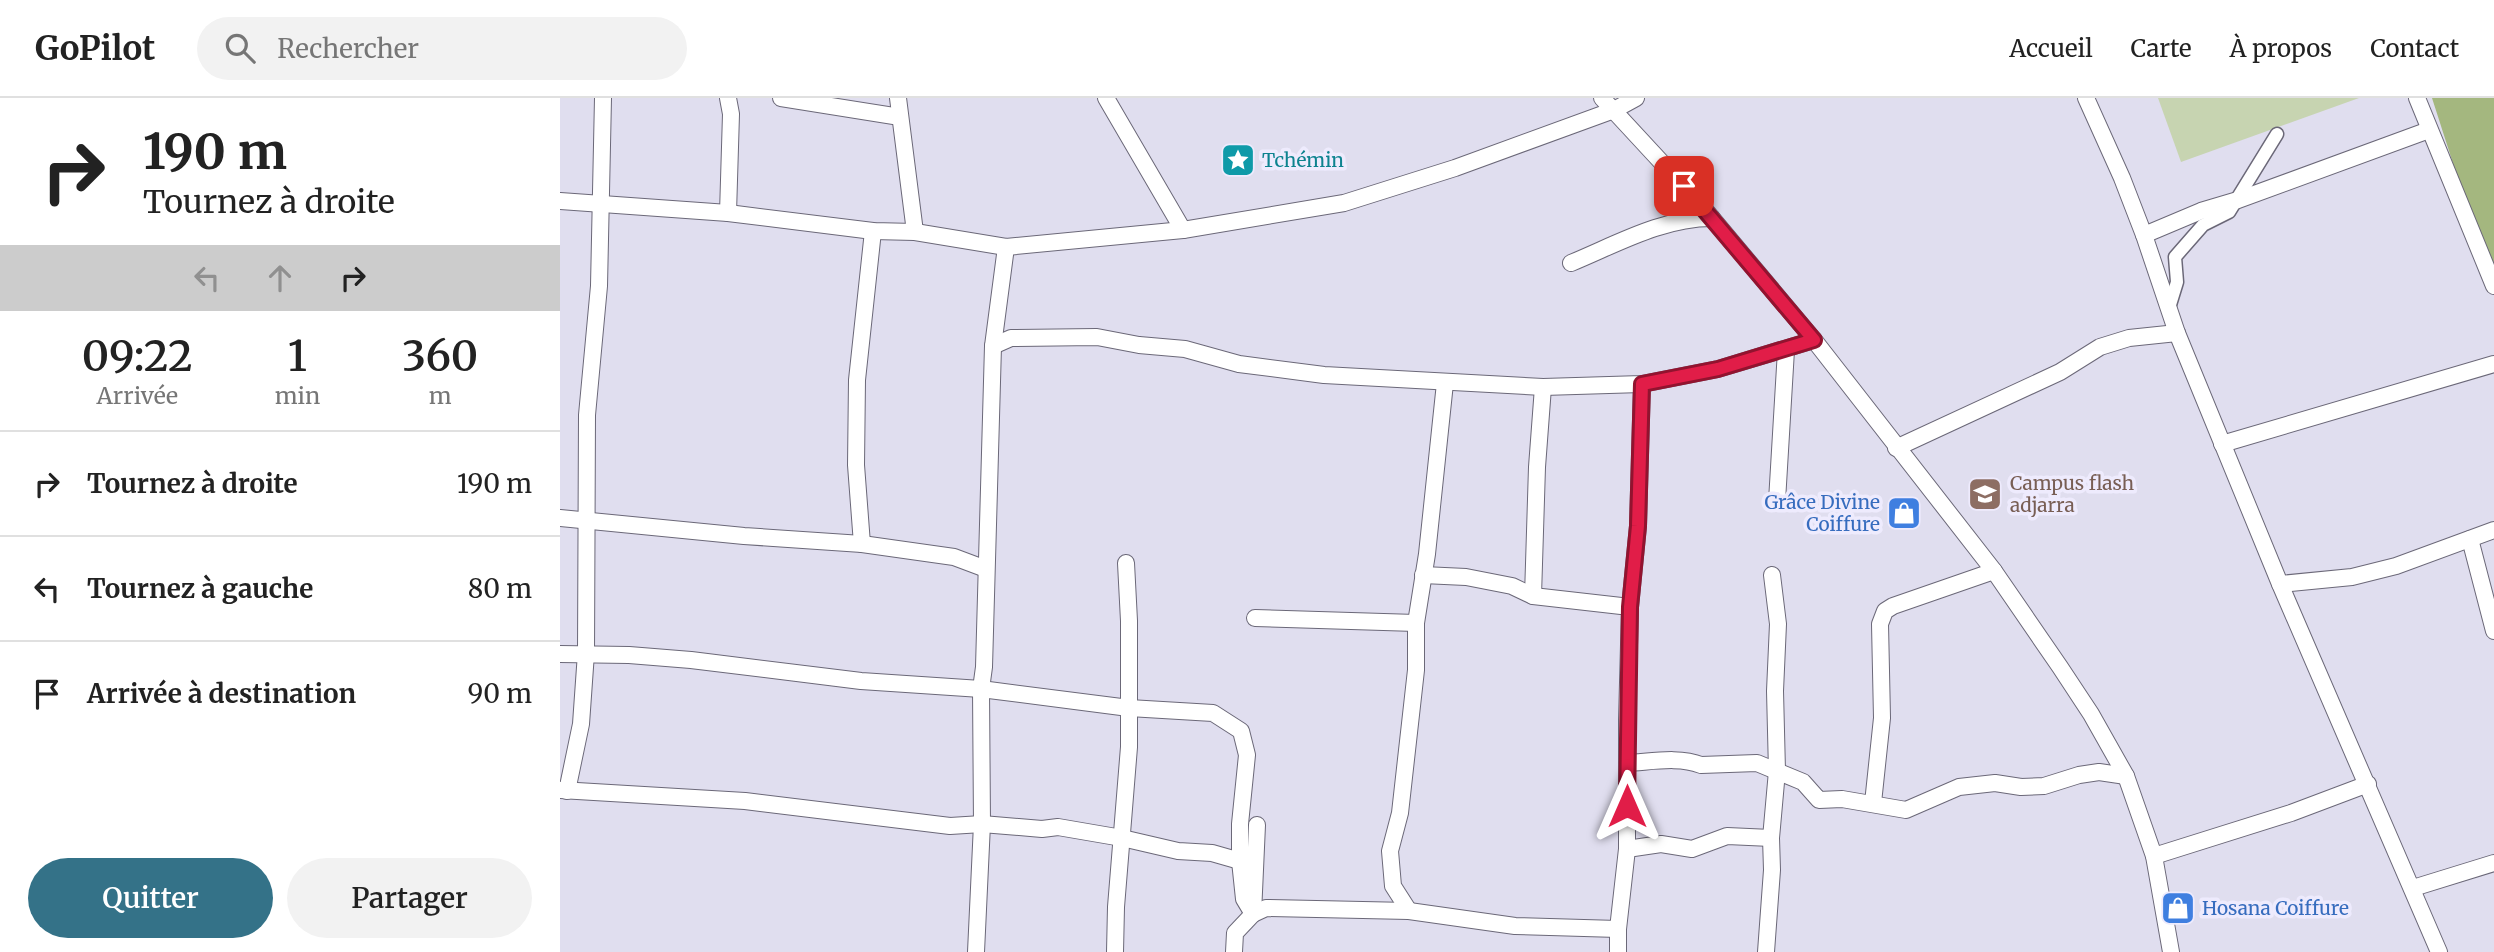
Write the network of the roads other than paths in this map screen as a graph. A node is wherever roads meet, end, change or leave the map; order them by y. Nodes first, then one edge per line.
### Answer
1 (603, 98) edge
2 (728, 98) edge
3 (781, 98) edge
4 (898, 98) edge
5 (1106, 98) edge
6 (1602, 98) edge
7 (1636, 98) edge
8 (2086, 98) edge
9 (2417, 98) edge
10 (1614, 110) junction
11 (900, 117) junction
12 (2429, 130) junction
13 (2277, 134) dead end
14 (2238, 200) junction
15 (560, 201) edge
16 (599, 204) junction
17 (727, 213) junction
18 (1713, 218) junction
19 (1183, 230) junction
20 (873, 231) junction
21 (915, 232) junction
22 (2144, 235) junction
23 (1006, 247) junction
24 (1571, 263) dead end
25 (2494, 286) edge
26 (2168, 308) junction
27 (2177, 333) junction
28 (1814, 340) junction
29 (993, 346) junction
30 (1786, 350) junction
31 (2494, 364) edge
32 (1445, 383) junction
33 (1642, 384) junction
34 (1543, 387) junction
35 (2222, 444) junction
36 (1896, 448) junction
37 (1777, 502) dead end
38 (560, 518) edge
39 (586, 521) junction
40 (2494, 530) edge
41 (2470, 539) junction
42 (862, 544) junction
43 (1126, 563) dead end
44 (986, 569) junction
45 (1994, 571) junction
46 (1423, 575) junction
47 (1772, 575) dead end
48 (2280, 584) junction
49 (1533, 596) junction
50 (1630, 607) junction
51 (1255, 618) dead end
52 (1416, 623) junction
53 (2494, 631) edge
54 (586, 653) junction
55 (560, 654) edge
56 (981, 689) junction
57 (1129, 708) junction
58 (1627, 763) junction
59 (1777, 771) junction
60 (2126, 776) junction
61 (2368, 785) junction
62 (564, 791) edge
63 (1873, 803) junction
64 (982, 824) junction
65 (1257, 825) dead end
66 (1122, 838) junction
67 (1771, 838) junction
68 (1627, 849) junction
69 (2154, 856) junction
70 (1240, 861) junction
71 (2494, 863) edge
72 (2413, 888) junction
73 (1409, 911) junction
74 (1253, 914) junction
75 (1618, 929) junction
76 (976, 952) edge
77 (1115, 952) edge
78 (1234, 952) edge
79 (1618, 952) edge
80 (1766, 952) edge
81 (2171, 952) edge
82 (2439, 952) edge

1 - 16 street
2 - 17 street
3 - 11 street
4 - 11 street
5 - 19 street
6 - 10 street
7 - 10 street
8 - 22 street
9 - 12 street
10 - 18 street
10 - 19 street
11 - 21 street
12 - 14 street
12 - 25 street
13 - 14 street
14 - 22 street
14 - 26 street
15 - 16 street
16 - 17 street
16 - 39 street
17 - 20 street
18 - 24 street
18 - 28 street
19 - 23 street
20 - 21 street
20 - 42 street
21 - 23 street
22 - 26 street
23 - 29 street
26 - 27 street
27 - 35 street
27 - 36 street
28 - 30 street
28 - 36 street
29 - 32 street
29 - 44 street
30 - 33 street
30 - 37 street
31 - 35 street
32 - 34 street
32 - 46 street
33 - 34 street
33 - 50 street
34 - 49 street
35 - 48 street
36 - 45 street
38 - 39 street
39 - 42 street
39 - 54 street
40 - 41 street
41 - 48 street
41 - 53 street
42 - 44 street
43 - 57 street
44 - 56 street
45 - 60 street
45 - 63 street
46 - 49 street
46 - 52 street
47 - 59 street
48 - 61 street
49 - 50 street
50 - 58 street
51 - 52 street
52 - 73 street
54 - 55 street
54 - 56 street
54 - 62 street
56 - 57 street
56 - 64 street
57 - 66 street
57 - 70 street
58 - 59 street
58 - 68 street
59 - 63 street
59 - 67 street
60 - 63 street
60 - 69 street
61 - 69 street
61 - 72 street
62 - 64 street
64 - 66 street
64 - 76 street
65 - 74 street
66 - 70 street
66 - 77 street
67 - 68 street
67 - 80 street
68 - 75 street
69 - 81 street
70 - 74 street
71 - 72 street
72 - 82 street
73 - 74 street
73 - 75 street
74 - 78 street
75 - 79 street

